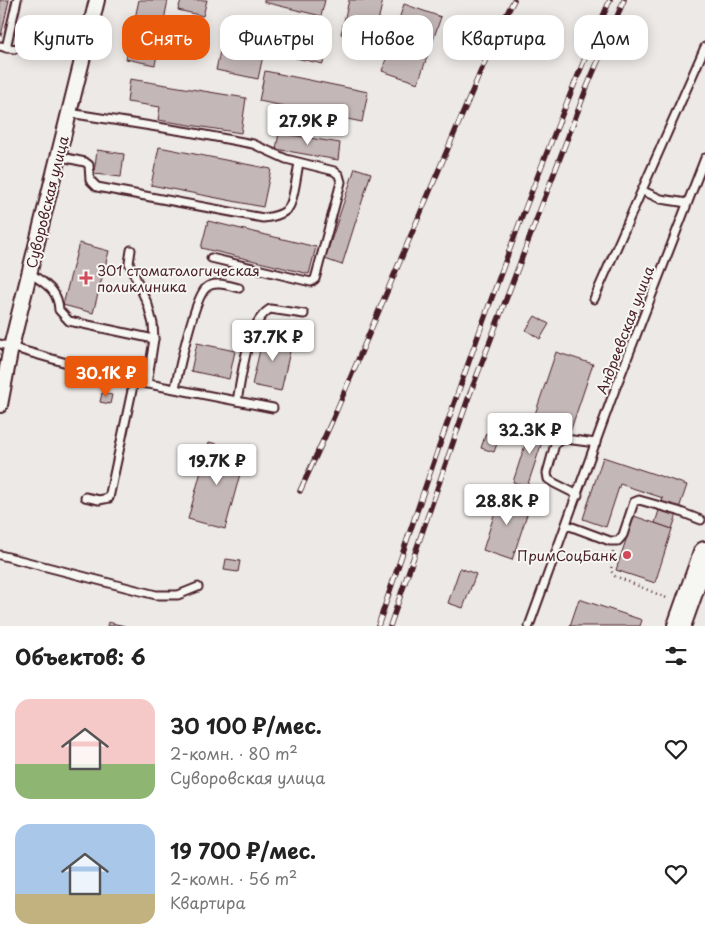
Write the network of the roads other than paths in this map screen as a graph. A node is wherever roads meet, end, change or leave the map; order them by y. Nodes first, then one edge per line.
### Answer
1 (17, 0) edge
2 (97, 0) edge
3 (93, 15) edge
4 (3, 47) edge
5 (705, 47) edge
6 (82, 60) edge
7 (69, 113) junction
8 (57, 156) junction
9 (705, 158) edge
10 (299, 163) junction
11 (643, 191) junction
12 (688, 203) junction
13 (131, 250) dead end
14 (212, 258) dead end
15 (30, 273) junction
16 (239, 288) dead end
17 (594, 299) dead end
18 (304, 314) dead end
19 (154, 340) junction
20 (6, 346) edge
21 (134, 381) junction
22 (147, 384) junction
23 (175, 388) junction
24 (237, 401) junction
25 (0, 405) edge
26 (273, 408) dead end
27 (596, 443) junction
28 (578, 495) junction
29 (85, 496) dead end
30 (701, 520) dead end
31 (567, 525) junction
32 (705, 553) edge
33 (0, 555) edge
34 (198, 588) dead end
35 (529, 626) edge
36 (679, 626) edge

1 - 4 lane
2 - 3 street, Суворовская улица
5 - 11 lane
6 - 7 street, Суворовская улица
7 - 8 street, Суворовская улица
7 - 10 lane
8 - 10 lane
8 - 15 street, Суворовская улица
9 - 12 lane, Андреевская улица
10 - 14 lane
11 - 12 lane
11 - 17 lane
12 - 27 lane, Андреевская улица
13 - 19 lane
15 - 19 lane
15 - 20 street, Суворовская улица
16 - 23 lane
18 - 24 lane
19 - 22 lane
20 - 21 lane
20 - 25 street, Суворовская улица
21 - 22 lane
21 - 29 lane
22 - 23 lane
23 - 24 lane
24 - 26 lane
27 - 28 lane, Андреевская улица
27 - 28 lane
28 - 31 lane, Андреевская улица
30 - 31 lane
31 - 35 lane, Андреевская улица
32 - 36 main road
33 - 34 lane

